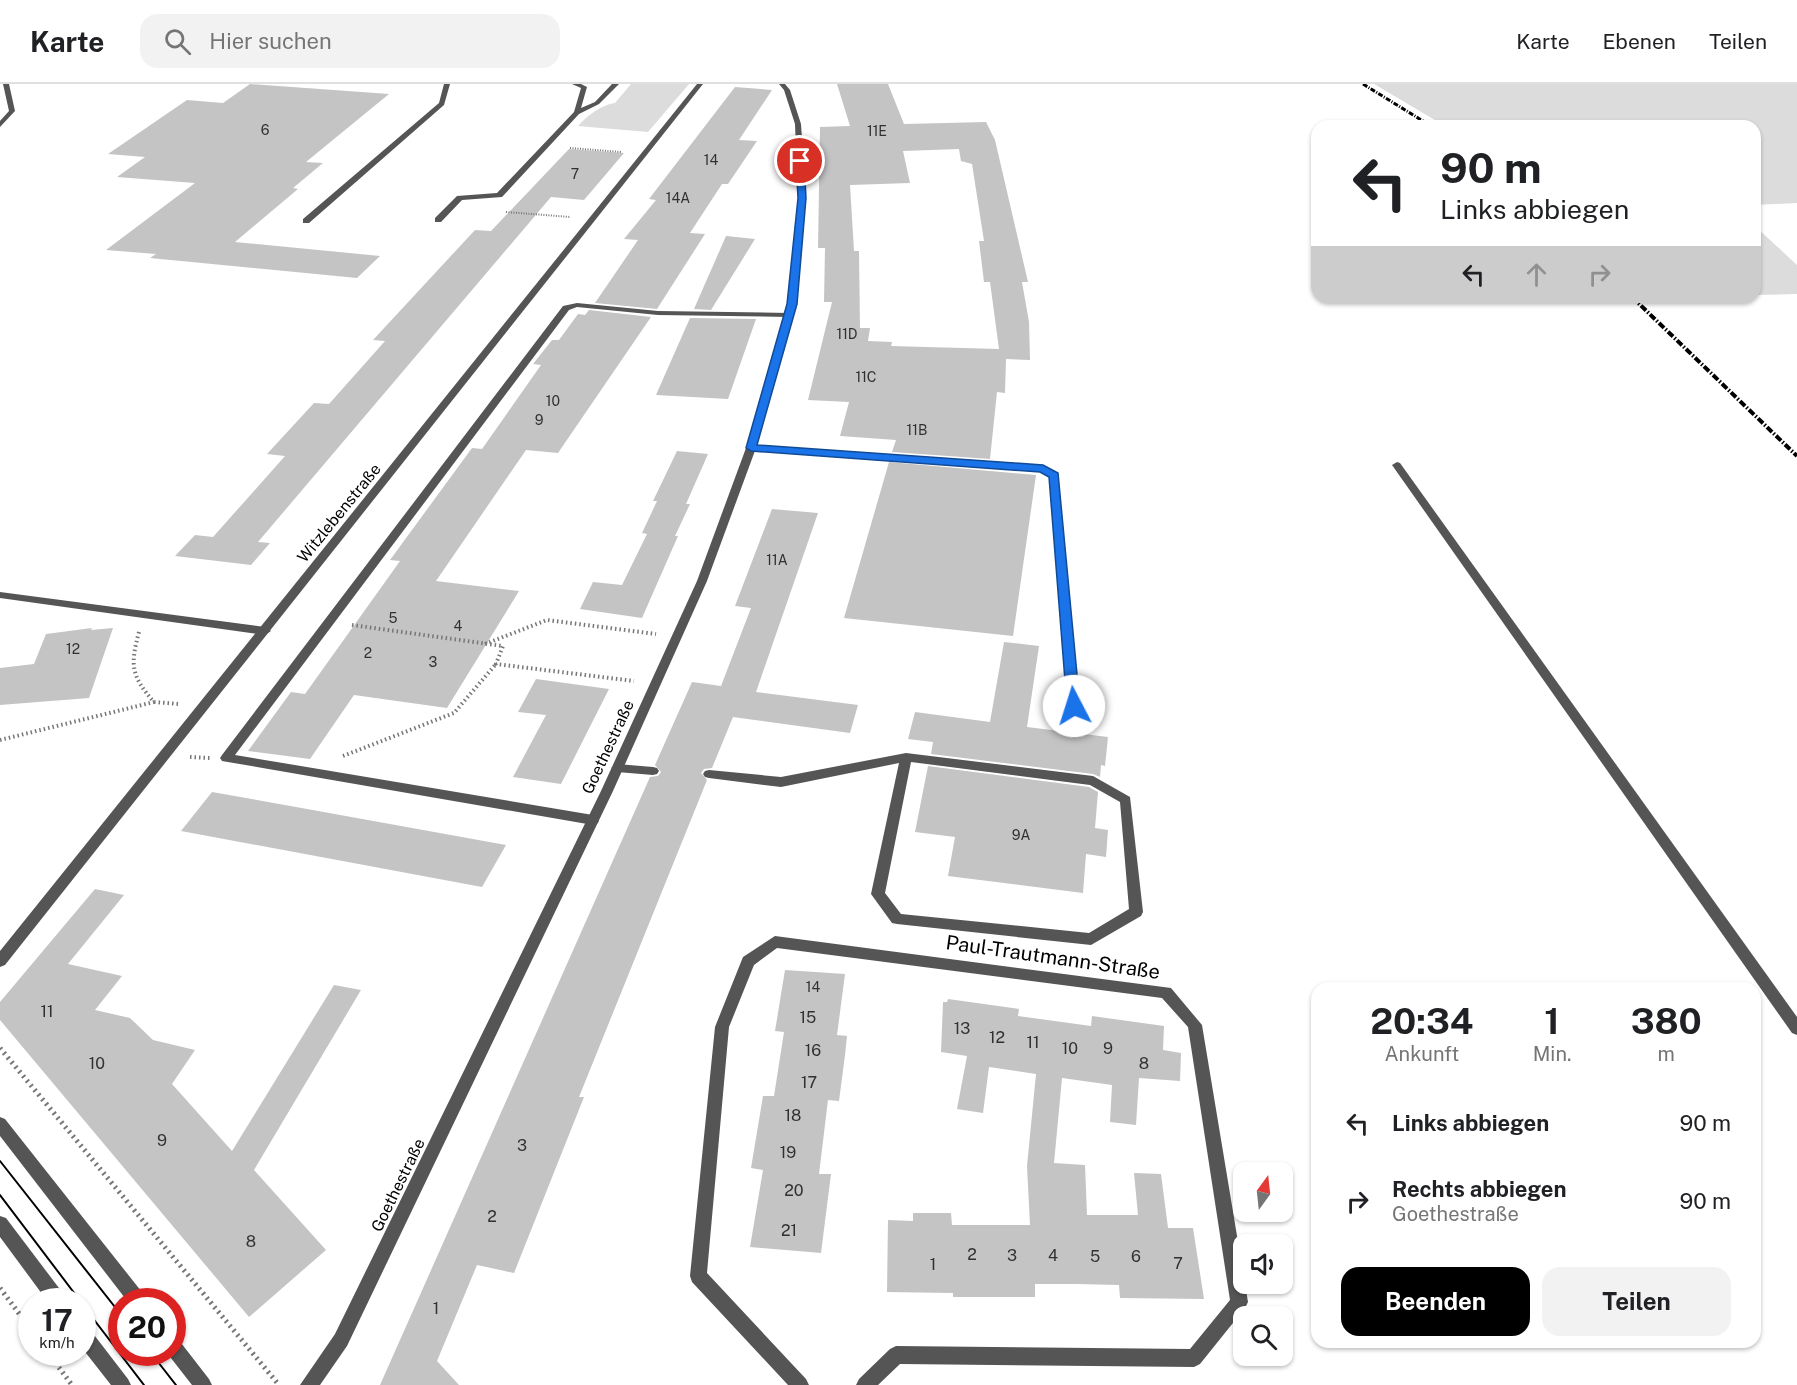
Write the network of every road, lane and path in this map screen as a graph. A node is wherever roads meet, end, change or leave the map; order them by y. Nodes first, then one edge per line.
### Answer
1 (6, 84) edge
2 (447, 84) edge
3 (575, 84) edge
4 (616, 84) edge
5 (700, 84) edge
6 (782, 84) edge
7 (10, 102) junction
8 (0, 104) edge
9 (577, 113) junction
10 (0, 125) edge
11 (546, 146) junction
12 (644, 154) junction
13 (498, 211) dead end
14 (592, 219) junction
15 (438, 220) dead end
16 (306, 221) dead end
17 (789, 315) junction
18 (751, 448) junction
19 (1397, 465) dead end
20 (0, 595) edge
21 (143, 614) junction
22 (328, 622) junction
23 (265, 630) junction
24 (677, 636) junction
25 (485, 644) junction
26 (496, 664) junction
27 (656, 683) junction
28 (154, 702) junction
29 (1074, 706) dead end
30 (204, 707) junction
31 (0, 740) edge
32 (164, 756) junction
33 (226, 758) junction
34 (906, 758) junction
35 (617, 768) junction
36 (653, 771) dead end
37 (303, 772) junction
38 (710, 774) dead end
39 (593, 820) junction
40 (0, 961) edge
41 (1797, 1029) edge
42 (0, 1048) edge
43 (0, 1124) edge
44 (0, 1224) edge
45 (0, 1288) edge
46 (48, 1288) edge
47 (128, 1288) edge
48 (18, 1312) edge
49 (96, 1351) edge
50 (186, 1364) edge
51 (58, 1366) edge
52 (72, 1385) edge
53 (122, 1385) edge
54 (203, 1385) edge
55 (279, 1385) edge
56 (309, 1385) edge
57 (800, 1385) edge
58 (865, 1385) edge

1 - 7 street
2 - 16 street
3 - 9 street
4 - 9 street
5 - 12 street, Witzlebenstraße
6 - 17 street, Goethestraße
7 - 8 street
7 - 10 street
9 - 11 street
11 - 12 path
11 - 15 street
12 - 14 street, Witzlebenstraße
13 - 14 path
14 - 23 street, Witzlebenstraße
17 - 18 street, Goethestraße
17 - 22 street
18 - 24 street, Goethestraße
18 - 29 street
19 - 41 street
20 - 21 street
21 - 23 street
21 - 28 path
22 - 25 path
22 - 33 street
23 - 30 street, Witzlebenstraße
24 - 25 path
24 - 27 street, Goethestraße
25 - 26 path
26 - 27 path
26 - 37 path
27 - 35 street, Goethestraße
28 - 30 path
28 - 31 path
30 - 32 street, Witzlebenstraße
32 - 33 path
32 - 40 street, Witzlebenstraße
33 - 37 street
34 - 34 street
34 - 38 street
35 - 36 street
35 - 39 street, Goethestraße
37 - 39 street
39 - 56 street, Goethestraße
42 - 55 path
43 - 47 street
44 - 46 street
45 - 48 path
49 - 53 street
50 - 54 street
51 - 52 path
57 - 58 street, Paul-Trautmann-Straße

